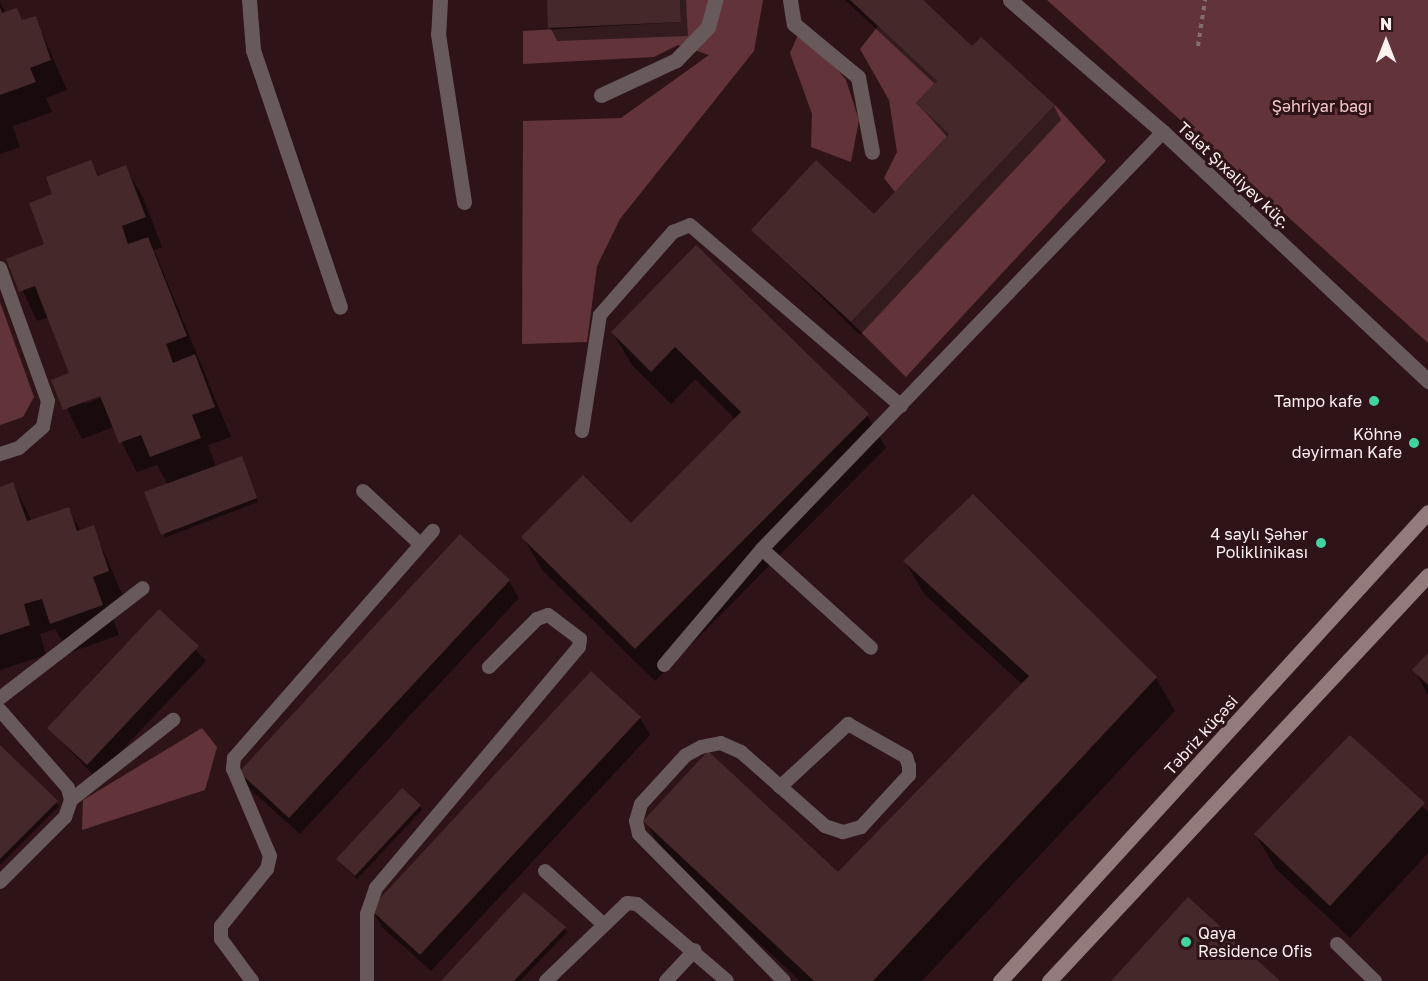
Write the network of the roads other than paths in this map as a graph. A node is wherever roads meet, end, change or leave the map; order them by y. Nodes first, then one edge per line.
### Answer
1 (249, 0) edge
2 (440, 0) edge
3 (715, 0) edge
4 (790, 0) edge
5 (1010, 0) edge
6 (601, 95) dead end
7 (1162, 132) junction
8 (872, 152) dead end
9 (464, 202) dead end
10 (0, 268) edge
11 (340, 307) dead end
12 (1428, 381) edge
13 (901, 406) junction
14 (582, 431) dead end
15 (0, 454) edge
16 (363, 491) dead end
17 (1428, 512) edge
18 (433, 531) dead end
19 (420, 544) junction
20 (762, 549) junction
21 (1428, 574) edge
22 (143, 588) dead end
23 (871, 648) dead end
24 (664, 664) dead end
25 (489, 668) dead end
26 (0, 698) edge
27 (0, 710) edge
28 (173, 720) dead end
29 (780, 787) junction
30 (71, 800) junction
31 (545, 871) dead end
32 (0, 882) edge
33 (602, 922) junction
34 (1337, 944) dead end
35 (695, 950) junction
36 (252, 981) edge
37 (367, 981) edge
38 (546, 981) edge
39 (666, 981) edge
40 (727, 981) edge
41 (784, 981) edge
42 (1000, 981) edge
43 (1049, 981) edge
44 (1375, 981) edge

1 - 11 street
2 - 9 street
3 - 6 street
4 - 8 street
5 - 7 street, Tələt Şıxəliyev küç.
7 - 12 street, Tələt Şıxəliyev küç.
7 - 13 lane
10 - 15 lane
13 - 14 lane
13 - 20 lane
16 - 19 lane
17 - 42 main road, Təbriz küçəsi
18 - 19 lane
19 - 36 lane
20 - 23 lane
20 - 24 lane
21 - 43 main road
22 - 26 lane
25 - 37 lane
27 - 30 lane
28 - 30 lane
29 - 29 lane
29 - 41 lane
30 - 32 lane
31 - 33 lane
33 - 35 lane
33 - 38 lane
34 - 44 lane
35 - 39 lane
35 - 40 lane

